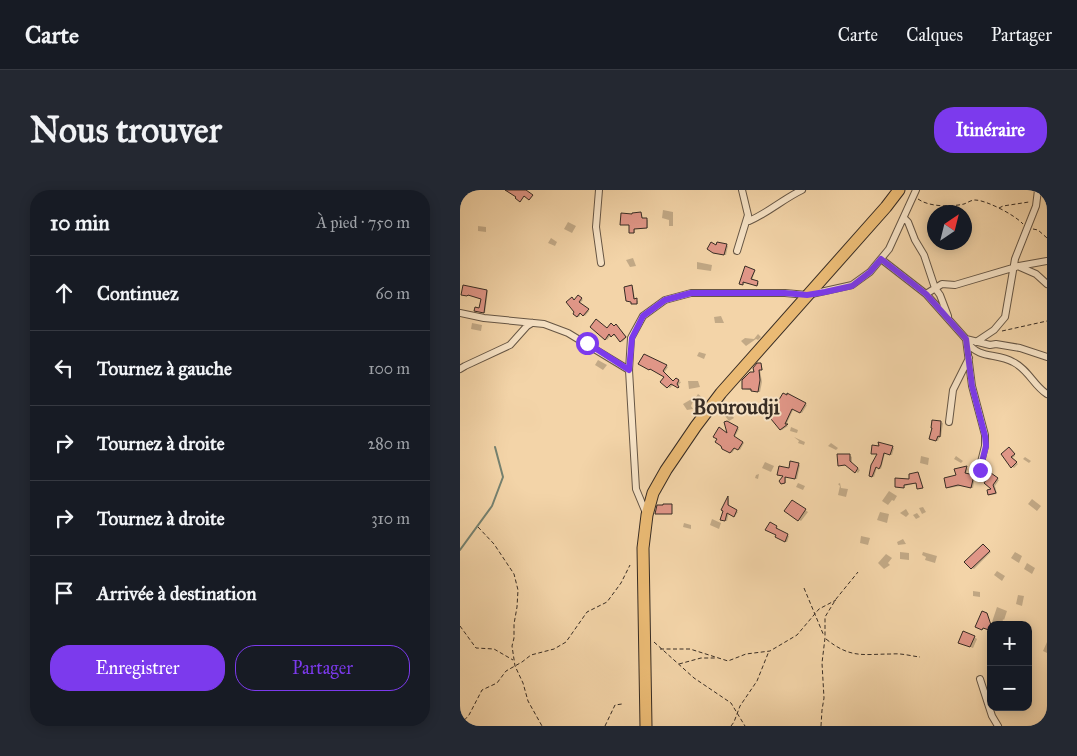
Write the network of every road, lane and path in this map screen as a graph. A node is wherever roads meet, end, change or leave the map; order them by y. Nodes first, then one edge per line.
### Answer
1 (598, 190) edge
2 (742, 190) edge
3 (802, 190) edge
4 (899, 190) edge
5 (1038, 190) edge
6 (915, 193) edge
7 (1037, 203) junction
8 (999, 209) junction
9 (748, 215) junction
10 (904, 218) junction
11 (1028, 227) junction
12 (1047, 238) edge
13 (737, 251) dead end
14 (881, 259) junction
15 (1047, 261) edge
16 (600, 262) dead end
17 (1016, 267) junction
18 (1047, 284) edge
19 (935, 288) junction
20 (926, 294) junction
21 (807, 295) junction
22 (460, 314) edge
23 (949, 319) junction
24 (1047, 321) edge
25 (532, 323) junction
26 (994, 330) junction
27 (966, 339) junction
28 (976, 342) junction
29 (1047, 357) edge
30 (969, 358) junction
31 (460, 370) edge
32 (629, 370) junction
33 (1047, 394) edge
34 (949, 422) dead end
35 (980, 470) dead end
36 (647, 515) junction
37 (478, 527) dead end
38 (630, 565) dead end
39 (858, 572) dead end
40 (804, 588) dead end
41 (836, 600) junction
42 (815, 613) junction
43 (460, 626) edge
44 (651, 636) dead end
45 (825, 638) junction
46 (660, 649) junction
47 (770, 651) junction
48 (920, 657) dead end
49 (717, 658) junction
50 (514, 660) junction
51 (678, 664) junction
52 (515, 666) junction
53 (980, 679) dead end
54 (622, 704) dead end
55 (736, 714) junction
56 (460, 725) edge
57 (542, 726) edge
58 (606, 726) edge
59 (646, 726) edge
60 (731, 726) edge
61 (745, 726) edge
62 (822, 726) edge
63 (998, 726) edge

1 - 16 street
2 - 9 street
3 - 9 street
4 - 21 highway
5 - 7 street
6 - 8 path
6 - 10 street
7 - 8 path
7 - 11 street
8 - 11 path
9 - 13 street
10 - 14 street
10 - 19 street
11 - 12 path
11 - 17 street
14 - 20 street
14 - 21 street
15 - 17 street
17 - 18 street
17 - 19 street
17 - 26 street
19 - 20 street
19 - 23 street
20 - 23 street
21 - 32 street
21 - 36 highway
22 - 25 street
23 - 27 street
24 - 26 path
25 - 31 street
25 - 32 street
26 - 28 street
27 - 28 street
27 - 30 street
27 - 33 street
28 - 29 street
30 - 34 street
30 - 35 street
32 - 36 street
36 - 59 highway
37 - 50 path
38 - 52 path
39 - 41 path
40 - 42 path
41 - 42 path
41 - 45 path
42 - 45 path
42 - 47 path
43 - 50 path
44 - 46 path
45 - 48 path
45 - 62 path
46 - 49 path
46 - 51 path
47 - 49 path
47 - 55 path
49 - 51 path
50 - 52 path
51 - 55 path
52 - 56 path
52 - 57 path
53 - 63 street
54 - 58 path
55 - 60 path
55 - 61 path

